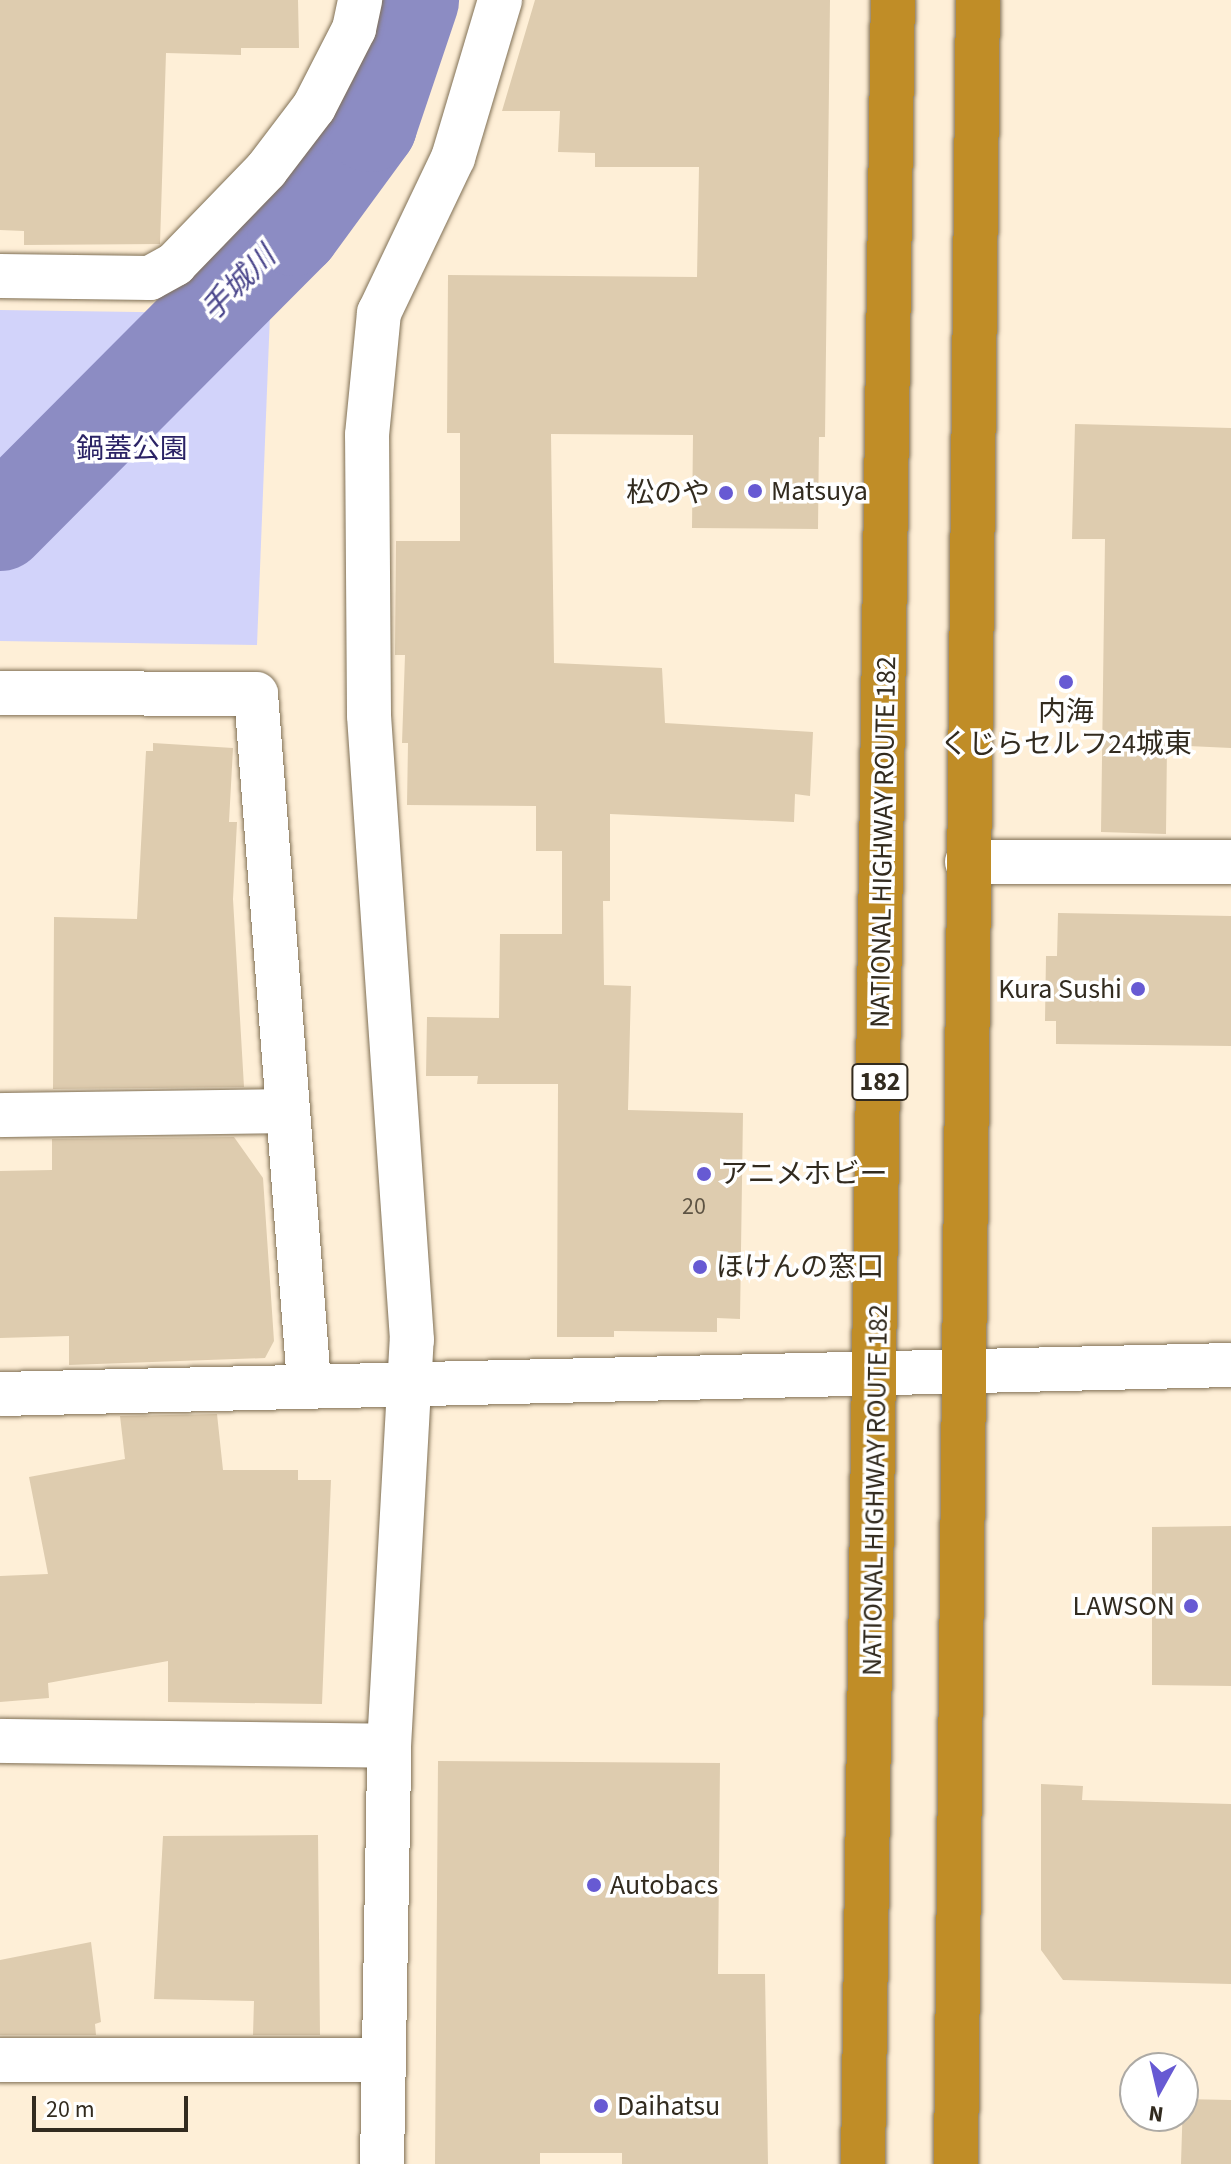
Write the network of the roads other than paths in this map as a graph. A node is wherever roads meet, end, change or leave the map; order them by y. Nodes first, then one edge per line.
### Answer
1 (360, 0) edge
2 (500, 0) edge
3 (893, 0) edge
4 (978, 0) edge
5 (0, 276) edge
6 (0, 693) edge
7 (967, 862) junction
8 (1231, 862) edge
9 (288, 1111) junction
10 (0, 1115) edge
11 (1231, 1365) edge
12 (965, 1373) junction
13 (877, 1374) junction
14 (409, 1382) junction
15 (309, 1383) junction
16 (0, 1394) edge
17 (0, 1741) edge
18 (389, 1746) junction
19 (0, 2060) edge
20 (383, 2060) junction
21 (382, 2164) edge
22 (863, 2164) edge
23 (956, 2164) edge

1 - 5 street
2 - 14 street
3 - 13 highway, NATIONAL HIGHWAY ROUTE 182 / 182
4 - 7 highway
6 - 9 street
7 - 8 street
7 - 12 highway
9 - 10 street
9 - 15 street
11 - 12 street
12 - 13 street
12 - 23 highway
13 - 14 street
13 - 22 highway, NATIONAL HIGHWAY ROUTE 182 / 182
14 - 15 street
14 - 18 street
15 - 16 street
17 - 18 street
18 - 20 street
19 - 20 street
20 - 21 street

